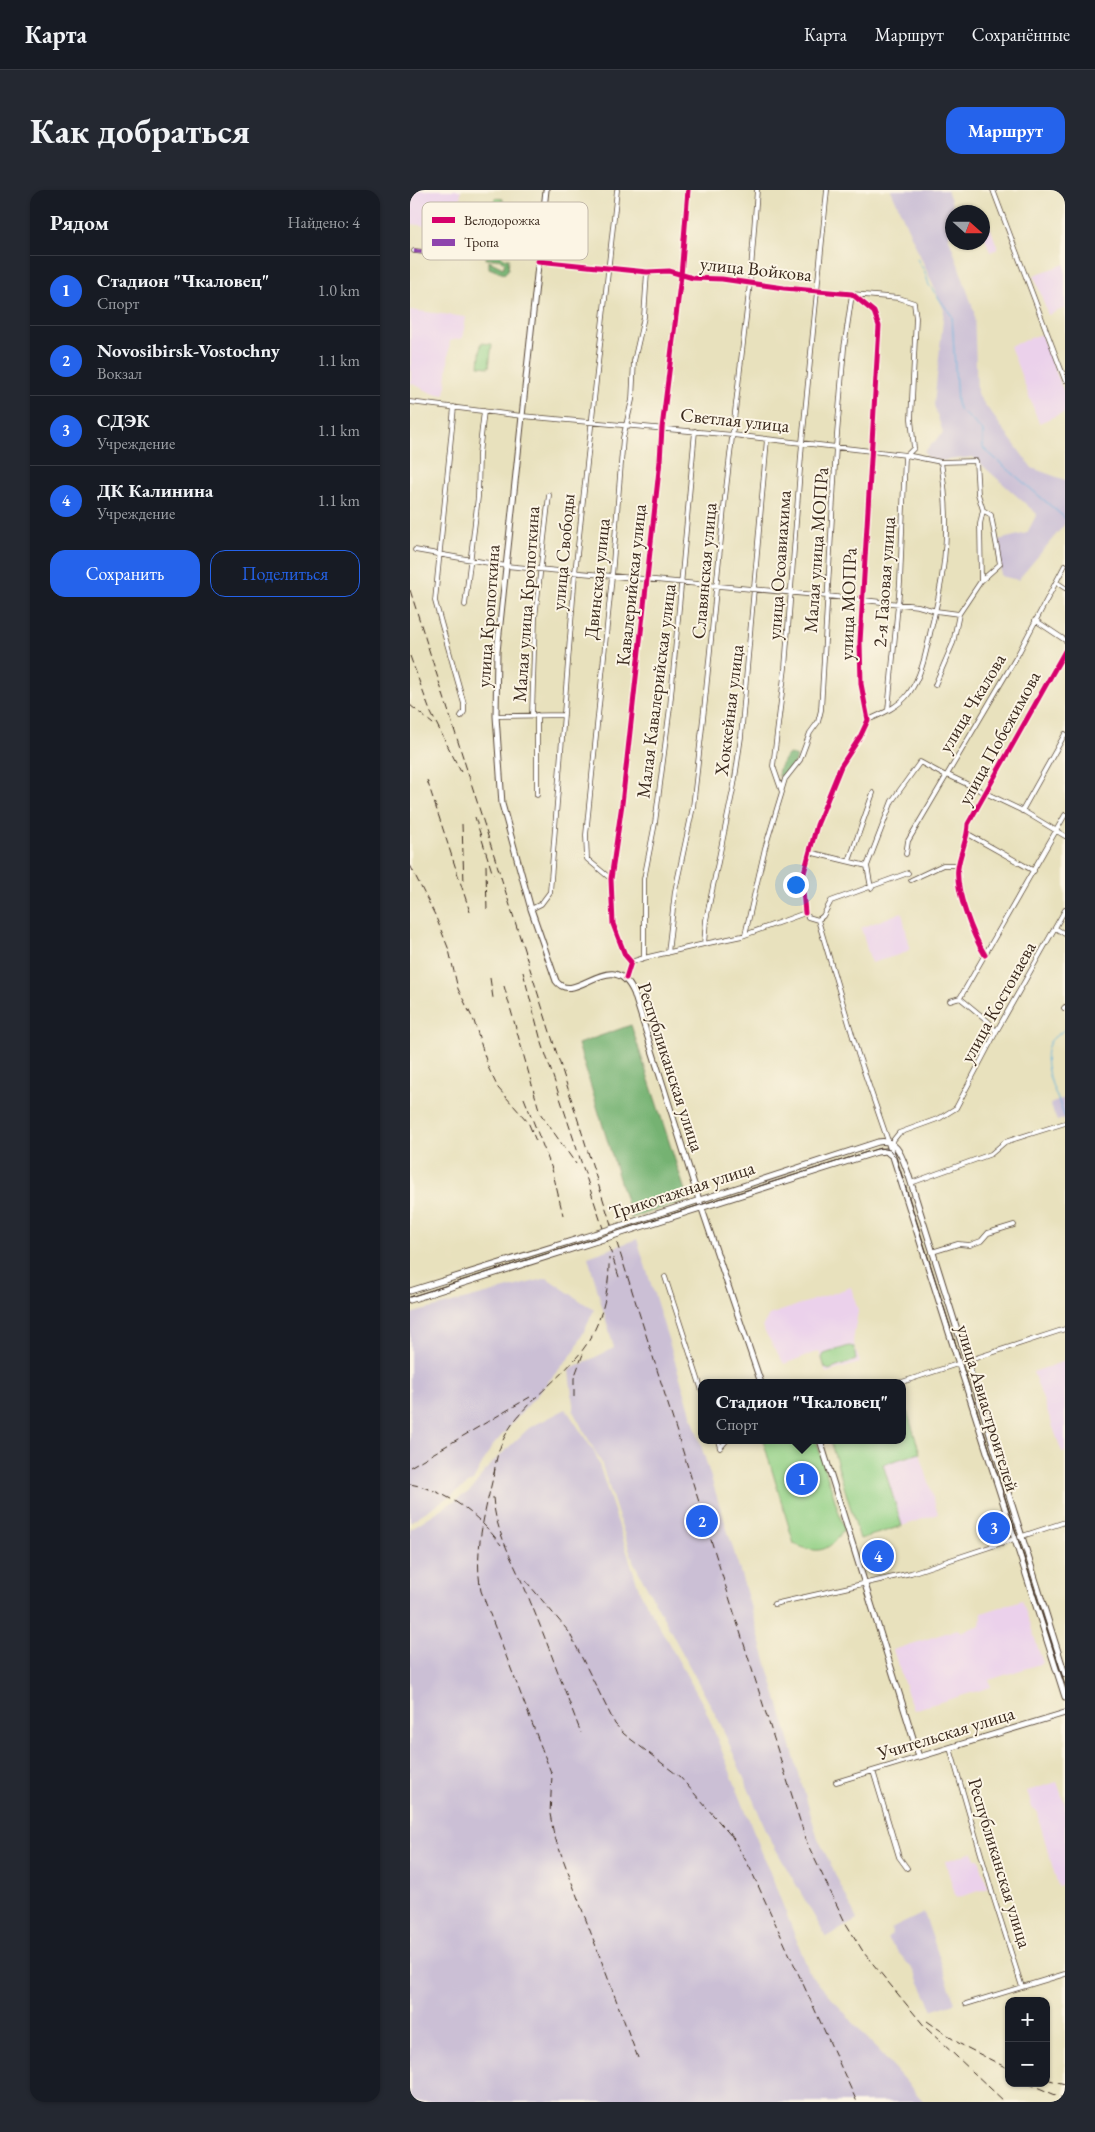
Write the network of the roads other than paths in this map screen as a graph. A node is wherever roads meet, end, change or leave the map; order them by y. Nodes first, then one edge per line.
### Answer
1 (616, 190) edge
2 (688, 190) edge
3 (757, 190) edge
4 (826, 190) edge
5 (993, 190) edge
6 (414, 251) dead end
7 (422, 252) edge
8 (539, 260) edge
9 (552, 260) edge
10 (608, 269) junction
11 (647, 272) junction
12 (681, 276) junction
13 (750, 283) junction
14 (816, 290) junction
15 (852, 294) junction
16 (1065, 380) edge
17 (410, 402) edge
18 (454, 407) junction
19 (484, 411) junction
20 (522, 416) junction
21 (590, 422) junction
22 (625, 425) junction
23 (662, 428) junction
24 (695, 431) junction
25 (733, 435) junction
26 (767, 439) junction
27 (802, 443) junction
28 (836, 447) junction
29 (872, 451) junction
30 (906, 456) junction
31 (941, 462) junction
32 (548, 495) dead end
33 (983, 510) junction
34 (415, 550) dead end
35 (438, 555) junction
36 (471, 560) junction
37 (1065, 565) edge
38 (506, 566) junction
39 (539, 569) junction
40 (575, 573) junction
41 (612, 576) junction
42 (646, 579) junction
43 (981, 581) junction
44 (683, 582) junction
45 (1056, 582) junction
46 (717, 586) junction
47 (1065, 588) edge
48 (755, 590) junction
49 (791, 593) junction
50 (827, 596) junction
51 (862, 599) junction
52 (898, 604) junction
53 (465, 605) dead end
54 (936, 611) junction
55 (958, 614) junction
56 (1035, 620) junction
57 (1065, 640) edge
58 (1065, 651) edge
59 (935, 685) dead end
60 (888, 710) junction
61 (534, 715) junction
62 (564, 715) junction
63 (461, 716) dead end
64 (496, 716) junction
65 (868, 720) junction
66 (1065, 734) edge
67 (944, 776) junction
68 (777, 779) junction
69 (785, 779) junction
70 (782, 792) junction
71 (986, 792) junction
72 (873, 793) dead end
73 (537, 796) dead end
74 (1022, 811) junction
75 (1065, 815) edge
76 (1056, 831) junction
77 (968, 834) junction
78 (1065, 836) edge
79 (809, 852) junction
80 (906, 854) dead end
81 (849, 861) junction
82 (958, 865) junction
83 (866, 866) junction
84 (1034, 871) junction
85 (908, 873) dead end
86 (611, 880) junction
87 (911, 880) dead end
88 (871, 888) junction
89 (531, 909) junction
90 (1065, 910) edge
91 (805, 913) junction
92 (818, 920) junction
93 (1055, 928) junction
94 (1065, 934) edge
95 (745, 936) junction
96 (704, 944) junction
97 (668, 953) junction
98 (985, 955) junction
99 (643, 956) junction
100 (630, 962) junction
101 (607, 974) joint
102 (626, 978) junction
103 (960, 998) junction
104 (950, 1001) dead end
105 (996, 1032) junction
106 (956, 1108) joint
107 (1065, 1123) edge
108 (889, 1142) junction
109 (894, 1159) junction
110 (903, 1160) junction
111 (784, 1172) junction
112 (788, 1180) junction
113 (911, 1183) junction
114 (699, 1200) junction
115 (702, 1207) junction
116 (1014, 1225) dead end
117 (932, 1252) junction
118 (665, 1277) dead end
119 (410, 1291) edge
120 (410, 1300) edge
121 (1065, 1329) edge
122 (966, 1361) junction
123 (959, 1364) junction
124 (760, 1379) edge
125 (698, 1380) edge
126 (906, 1381) edge
127 (821, 1444) edge
128 (1065, 1522) edge
129 (1022, 1536) junction
130 (1014, 1539) junction
131 (865, 1585) junction
132 (774, 1604) dead end
133 (1065, 1674) edge
134 (1065, 1697) edge
135 (1065, 1713) edge
136 (950, 1748) junction
137 (919, 1757) junction
138 (873, 1771) junction
139 (836, 1782) dead end
140 (907, 1868) dead end
141 (1065, 1974) edge
142 (1022, 1987) junction
143 (966, 2004) dead end

1 - 10 street, улица Свободы
2 - 12 street, Кавалерийская улица
3 - 13 street, Славянская улица
4 - 14 street, улица Осоавиахима
5 - 16 street
6 - 7 street, улица Войкова
8 - 20 main road, улица Кропоткина
9 - 10 street, улица Войкова
10 - 11 street, улица Войкова
10 - 21 street, улица Свободы
11 - 12 street, улица Войкова
11 - 22 street, Двинская улица
12 - 13 street, улица Войкова
12 - 23 street, Кавалерийская улица
13 - 14 street, улица Войкова
13 - 25 street, Славянская улица
14 - 15 street, улица Войкова
14 - 27 street, улица Осоавиахима
15 - 28 street, Малая улица МОПРа
15 - 29 street, улица МОПРа
15 - 30 street, 2-я Газовая улица
17 - 18 street, Светлая улица
18 - 19 street, Светлая улица
18 - 35 street
19 - 20 street, Светлая улица
19 - 36 street
20 - 21 street, Светлая улица
20 - 38 main road, улица Кропоткина
21 - 22 street, Светлая улица
21 - 40 street, улица Свободы
22 - 23 street, Светлая улица
22 - 41 street, Двинская улица
23 - 24 street, Светлая улица
23 - 42 street, Кавалерийская улица
24 - 25 street, Светлая улица
24 - 44 street, Малая Кавалерийская улица
25 - 26 street, Светлая улица
25 - 46 street, Славянская улица
26 - 27 street, Светлая улица
26 - 48 street, Хоккейная улица
27 - 28 street, Светлая улица
27 - 49 street, улица Осоавиахима
28 - 29 street, Светлая улица
28 - 50 street, Малая улица МОПРа
29 - 30 street, Светлая улица
29 - 51 street, улица МОПРа
30 - 31 street, Светлая улица
30 - 52 street, 2-я Газовая улица
31 - 33 street, Светлая улица
31 - 54 street
32 - 39 street, Малая улица Кропоткина
33 - 43 street
33 - 43 street
34 - 35 street
35 - 36 street
35 - 63 street
36 - 38 street
36 - 53 street
37 - 45 street, улица Чкалова
38 - 39 street
38 - 64 main road, улица Кропоткина
39 - 40 street
39 - 61 street, Малая улица Кропоткина
40 - 41 street
40 - 62 street, улица Свободы
41 - 42 street
41 - 86 street, Двинская улица
42 - 44 street
42 - 86 street, Кавалерийская улица
43 - 55 street
44 - 46 street
44 - 99 street, Малая Кавалерийская улица
45 - 47 street
45 - 56 street, улица Чкалова
46 - 48 street
46 - 97 street, Славянская улица
48 - 49 street
48 - 96 street, Хоккейная улица
49 - 50 street
49 - 68 street, улица Осоавиахима
50 - 51 street
50 - 69 street, Малая улица МОПРа
51 - 52 street
51 - 65 street, улица МОПРа
52 - 54 street
52 - 60 street, 2-я Газовая улица
54 - 55 street
54 - 60 street
55 - 59 street
56 - 57 street
56 - 67 street, улица Чкалова
58 - 71 street, улица Побежимова
60 - 65 street
61 - 62 street, Малая улица Кропоткина
61 - 64 street, Малая улица Кропоткина
61 - 73 street, Малая улица Кропоткина
62 - 89 street, улица Свободы
64 - 89 main road, улица Кропоткина
65 - 79 street
66 - 74 street
67 - 71 street
67 - 80 street, улица Чкалова
67 - 83 street
68 - 69 street
68 - 70 street, улица Осоавиахима
69 - 70 street, Малая улица МОПРа
70 - 95 street
71 - 74 street
71 - 77 street, улица Побежимова
72 - 81 street
74 - 76 street
75 - 76 street
76 - 78 street
76 - 84 street
77 - 82 street, улица Побежимова
77 - 84 street
79 - 81 street
79 - 91 street
81 - 83 street
82 - 87 street
82 - 98 street, улица Побежимова
83 - 88 street
84 - 98 street
85 - 88 street
86 - 100 street, Кавалерийская улица
88 - 92 street
89 - 101 main road, улица Кропоткина
90 - 93 street, улица Костонаева
91 - 92 street
91 - 95 street
92 - 108 street
93 - 94 street
93 - 105 street, улица Костонаева
95 - 96 street
96 - 97 street
97 - 99 street
98 - 103 street
99 - 100 street
100 - 102 street
101 - 102 main road, Республиканская улица
102 - 114 main road, Республиканская улица
103 - 104 street
103 - 105 street
105 - 106 street, улица Костонаева
106 - 108 street, Трикотажная улица
107 - 113 street
108 - 109 main road, улица Авиастроителей
108 - 110 main road, улица Авиастроителей
108 - 111 main road, Трикотажная улица
109 - 110 main road, Трикотажная улица
109 - 112 main road, Трикотажная улица
109 - 123 main road, улица Авиастроителей
110 - 113 main road, улица Авиастроителей
111 - 112 main road
111 - 114 main road, Трикотажная улица
112 - 115 main road, Трикотажная улица
113 - 117 main road, улица Авиастроителей
114 - 115 main road, Республиканская улица
114 - 119 main road, Трикотажная улица, bridge
115 - 120 main road, Трикотажная улица, bridge
115 - 124 main road, Республиканская улица
116 - 117 street
117 - 122 main road, улица Авиастроителей
118 - 125 street
121 - 122 street
122 - 123 street
122 - 129 main road, улица Авиастроителей
123 - 126 street
123 - 130 main road, улица Авиастроителей
127 - 131 main road
128 - 129 street
129 - 130 street
129 - 133 main road, улица Авиастроителей
130 - 131 street
130 - 134 main road, улица Авиастроителей
131 - 132 street
131 - 137 main road
135 - 136 main road, Учительская улица
136 - 137 main road, Учительская улица
136 - 142 street, Республиканская улица
137 - 138 street, Учительская улица
138 - 139 street, Учительская улица
138 - 140 street
141 - 142 street
142 - 143 street

